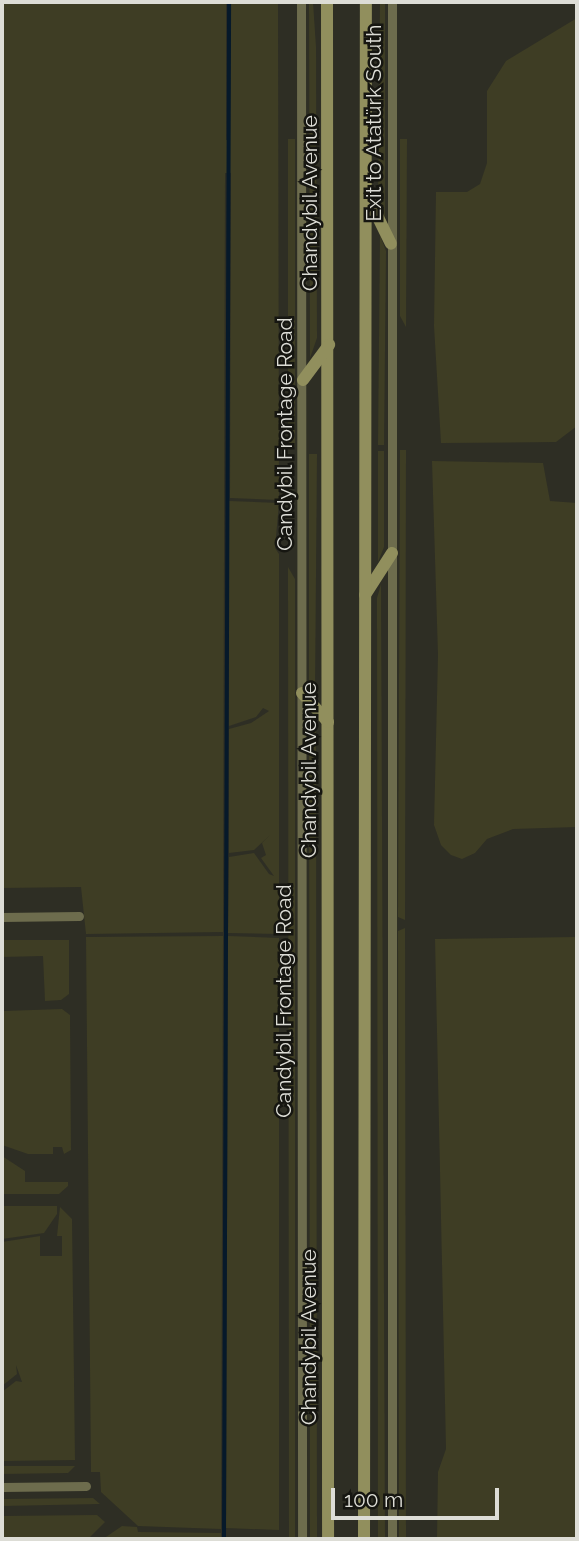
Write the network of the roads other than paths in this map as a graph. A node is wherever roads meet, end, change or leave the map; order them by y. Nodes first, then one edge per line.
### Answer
1 (301, 2) edge
2 (327, 2) edge
3 (366, 2) edge
4 (392, 2) edge
5 (366, 193) junction
6 (391, 244) junction
7 (329, 345) junction
8 (303, 380) junction
9 (392, 553) junction
10 (365, 595) junction
11 (302, 693) junction
12 (328, 722) junction
13 (2, 916) edge
14 (79, 916) dead end
15 (86, 1486) dead end
16 (2, 1487) edge
17 (302, 1539) edge
18 (328, 1539) edge
19 (364, 1539) edge
20 (392, 1539) edge

1 - 8 street, Candybil Frontage Road
2 - 7 main road, Chandybil Avenue
3 - 5 main road
4 - 6 street, Exit to Atatürk South
5 - 6 main road
5 - 10 main road
6 - 9 street
7 - 8 main road
7 - 12 main road, Chandybil Avenue
8 - 11 street, Candybil Frontage Road
9 - 10 main road
9 - 20 street
10 - 19 main road
11 - 12 main road
11 - 17 street, Candybil Frontage Road
12 - 18 main road, Chandybil Avenue
13 - 14 street
15 - 16 street

